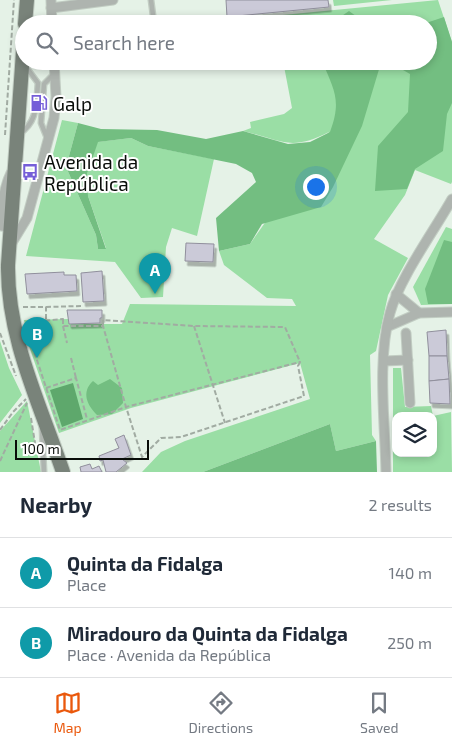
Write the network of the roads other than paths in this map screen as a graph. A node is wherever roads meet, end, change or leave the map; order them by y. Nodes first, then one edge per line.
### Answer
1 (27, 0) edge
2 (112, 0) edge
3 (151, 0) edge
4 (51, 4) edge
5 (26, 15) edge
6 (153, 15) edge
7 (21, 70) edge
8 (28, 70) edge
9 (54, 70) edge
10 (54, 74) junction
11 (38, 84) junction
12 (44, 84) junction
13 (30, 125) junction
14 (42, 126) junction
15 (16, 137) junction
16 (48, 139) junction
17 (452, 199) edge
18 (27, 218) junction
19 (10, 228) junction
20 (9, 248) junction
21 (396, 294) junction
22 (419, 313) junction
23 (452, 313) edge
24 (386, 327) junction
25 (406, 333) dead end
26 (408, 360) junction
27 (384, 361) junction
28 (410, 403) dead end
29 (43, 416) junction
30 (44, 472) edge
31 (63, 472) edge
32 (386, 472) edge

1 - 5 main road
2 - 4 street
3 - 6 lane
7 - 15 main road
8 - 11 lane
9 - 10 street
10 - 12 lane
10 - 16 street
11 - 12 lane
11 - 13 lane
12 - 14 lane
13 - 14 lane
13 - 15 lane
14 - 16 lane
15 - 19 main road
16 - 18 street
17 - 21 street
18 - 19 street
18 - 20 street
19 - 20 main road
20 - 29 main road
21 - 22 street
21 - 24 street
22 - 23 street
22 - 24 street
24 - 27 street
25 - 26 street
26 - 27 street
26 - 28 street
27 - 32 street
29 - 30 lane
29 - 31 main road

